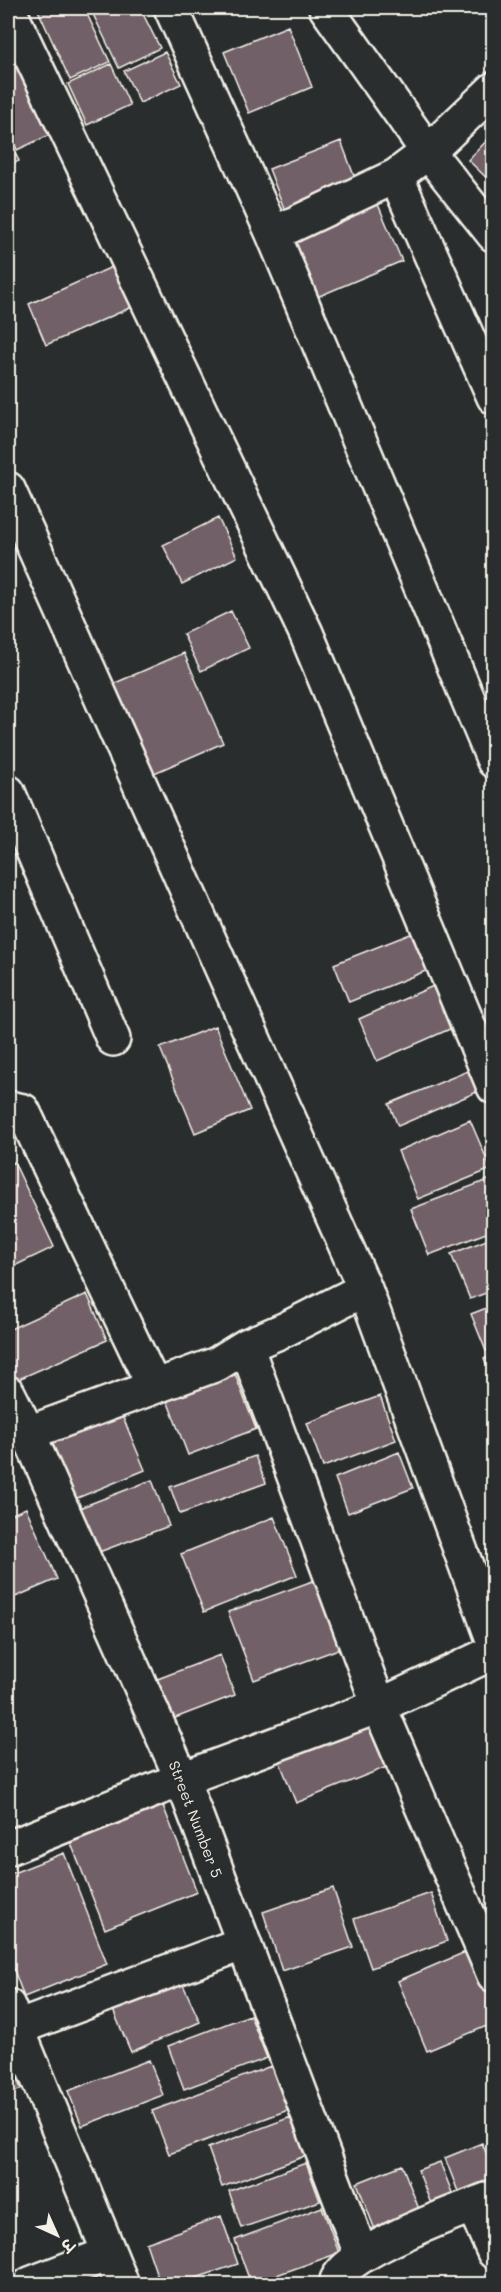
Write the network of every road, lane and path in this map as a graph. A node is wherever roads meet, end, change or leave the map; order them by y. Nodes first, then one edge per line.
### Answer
1 (8, 8) edge
2 (171, 8) edge
3 (326, 8) edge
4 (494, 89) edge
5 (428, 152) junction
6 (396, 176) junction
7 (273, 234) junction
8 (494, 235) edge
9 (494, 397) edge
10 (8, 489) edge
11 (494, 761) edge
12 (8, 792) edge
13 (113, 1039) dead end
14 (494, 1087) edge
15 (8, 1108) edge
16 (365, 1289) junction
17 (246, 1346) junction
18 (154, 1387) junction
19 (8, 1393) edge
20 (28, 1433) junction
21 (494, 1642) edge
22 (494, 1652) edge
23 (379, 1706) junction
24 (182, 1779) junction
25 (8, 1848) edge
26 (244, 1943) junction
27 (494, 1975) edge
28 (12, 2017) edge
29 (483, 2201) edge
30 (494, 2252) edge
31 (108, 2254) junction
32 (361, 2254) junction
33 (30, 2284) edge
34 (123, 2284) edge
35 (339, 2284) edge

1 - 14 street
2 - 7 street
3 - 5 street
4 - 5 street
5 - 6 street
5 - 8 street
6 - 7 street
6 - 9 street
7 - 11 street
10 - 16 street
12 - 13 street
15 - 18 street
16 - 17 street
16 - 21 street
17 - 18 street
17 - 23 street
18 - 20 street
19 - 20 street, Street Number 5
20 - 24 street, Street Number 5
22 - 23 street
23 - 24 street
23 - 27 street
24 - 25 street
24 - 26 street, Street Number 5
26 - 28 street
26 - 32 street, Street Number 5
28 - 31 street
29 - 30 street
29 - 32 street
31 - 33 street
31 - 34 street
32 - 35 street

